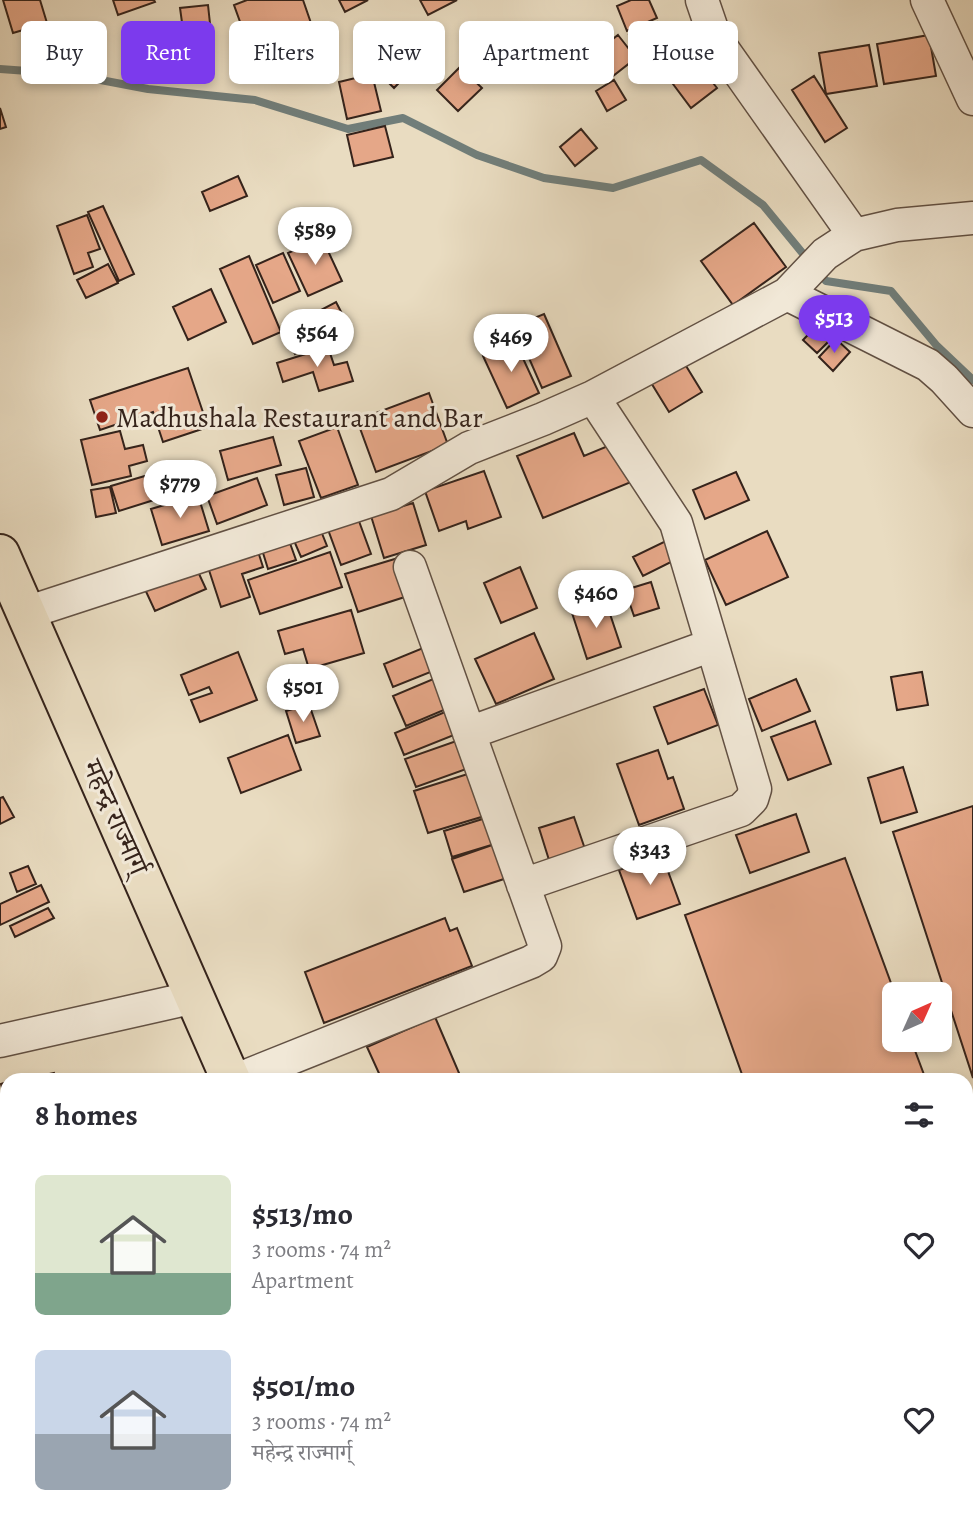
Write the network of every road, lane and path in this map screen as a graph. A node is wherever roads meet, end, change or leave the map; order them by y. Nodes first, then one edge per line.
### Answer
1 (702, 0) edge
2 (927, 0) edge
3 (973, 99) edge
4 (973, 218) edge
5 (854, 235) junction
6 (793, 289) junction
7 (593, 397) junction
8 (973, 411) edge
9 (0, 554) edge
10 (410, 568) dead end
11 (26, 613) junction
12 (712, 645) junction
13 (469, 733) junction
14 (523, 885) junction
15 (195, 997) junction
16 (0, 1041) edge
17 (231, 1073) edge
18 (252, 1073) edge

1 - 5 street
2 - 3 street
4 - 5 street
5 - 6 street
6 - 7 street
6 - 8 street
7 - 11 street
7 - 12 street
9 - 11 highway, महेन्द्र राज्मार्ग्
10 - 13 street
11 - 15 highway, महेन्द्र राज्मार्ग्
12 - 13 street
12 - 14 street
13 - 14 street
14 - 18 street
15 - 16 street
15 - 17 highway, महेन्द्र राज्मार्ग्

